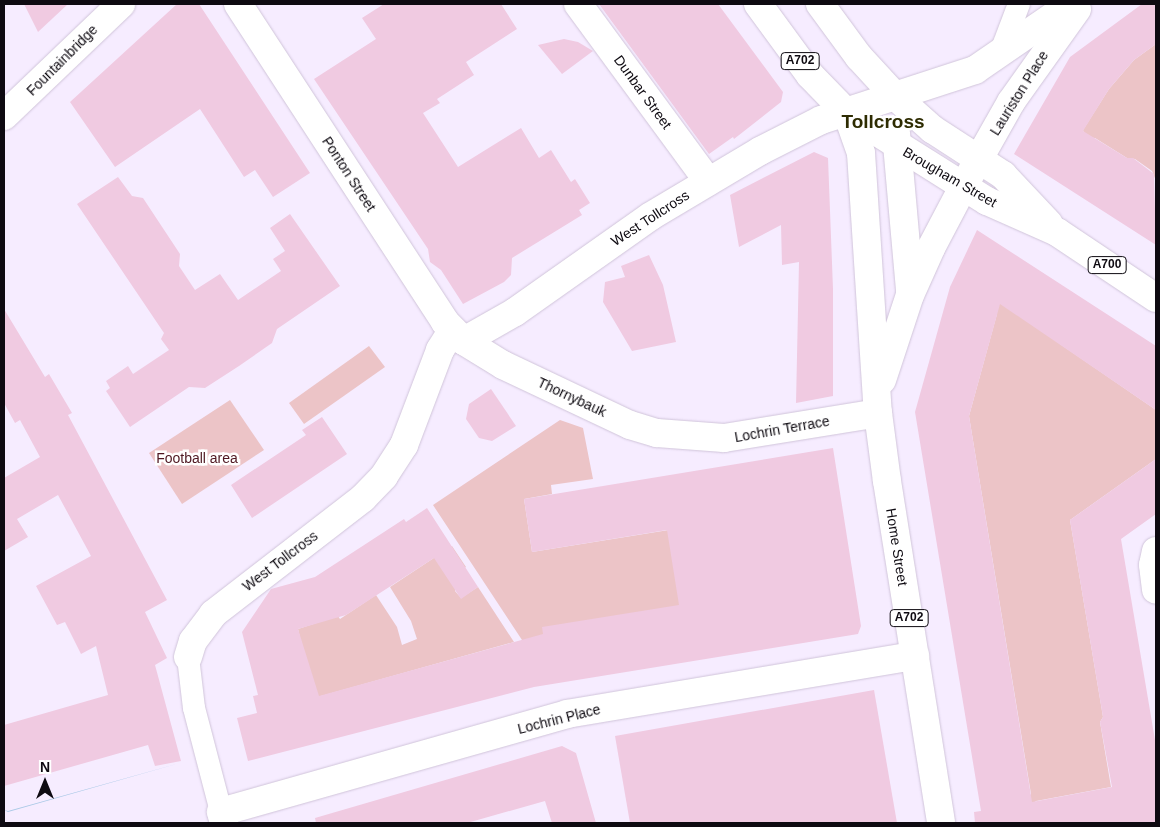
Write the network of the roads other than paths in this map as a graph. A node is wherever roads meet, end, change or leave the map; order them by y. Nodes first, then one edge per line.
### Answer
1 (120, 4) edge
2 (238, 4) edge
3 (578, 4) edge
4 (758, 4) edge
5 (820, 4) edge
6 (1019, 4) edge
7 (1071, 4) edge
8 (1082, 4) edge
9 (1000, 54) junction
10 (895, 96) junction
11 (4, 116) edge
12 (857, 120) junction
13 (896, 146) junction
14 (978, 161) junction
15 (708, 181) junction
16 (963, 187) junction
17 (1057, 232) junction
18 (910, 296) junction
19 (1156, 298) edge
20 (458, 336) junction
21 (879, 401) junction
22 (685, 435) joint
23 (1156, 552) edge
24 (1156, 590) edge
25 (914, 656) junction
26 (188, 657) joint
27 (223, 818) edge
28 (941, 823) edge

1 - 11 street, Fountainbridge
2 - 20 street, Ponton Street
3 - 15 street, Dunbar Street
4 - 12 street, A702
5 - 10 street, Brougham Street
6 - 9 street
7 - 9 street, Lauriston Place
8 - 14 street, Lauriston Place
9 - 10 street, Lauriston Place
10 - 12 street, Lauriston Place
10 - 13 street, Home Street
10 - 14 street, Brougham Street / A700
12 - 13 street, Brougham Street / A700
12 - 15 street, West Tollcross
12 - 21 street, Home Street / A702
13 - 16 street, Brougham Street / A700
13 - 18 street, Home Street
14 - 16 street, Lauriston Place
14 - 17 street, Brougham Street / A700
15 - 20 street, West Tollcross
16 - 17 street, Brougham Street / A700
16 - 18 street, Home Street
17 - 19 street, Brougham Street / A700
18 - 21 street, Home Street
20 - 22 street, Thornybauk
20 - 26 street, West Tollcross
21 - 22 street, Lochrin Terrace
21 - 25 street, Home Street / A702
23 - 24 street
25 - 27 street, Lochrin Place
25 - 28 street, Home Street / A702
26 - 27 street, West Tollcross

